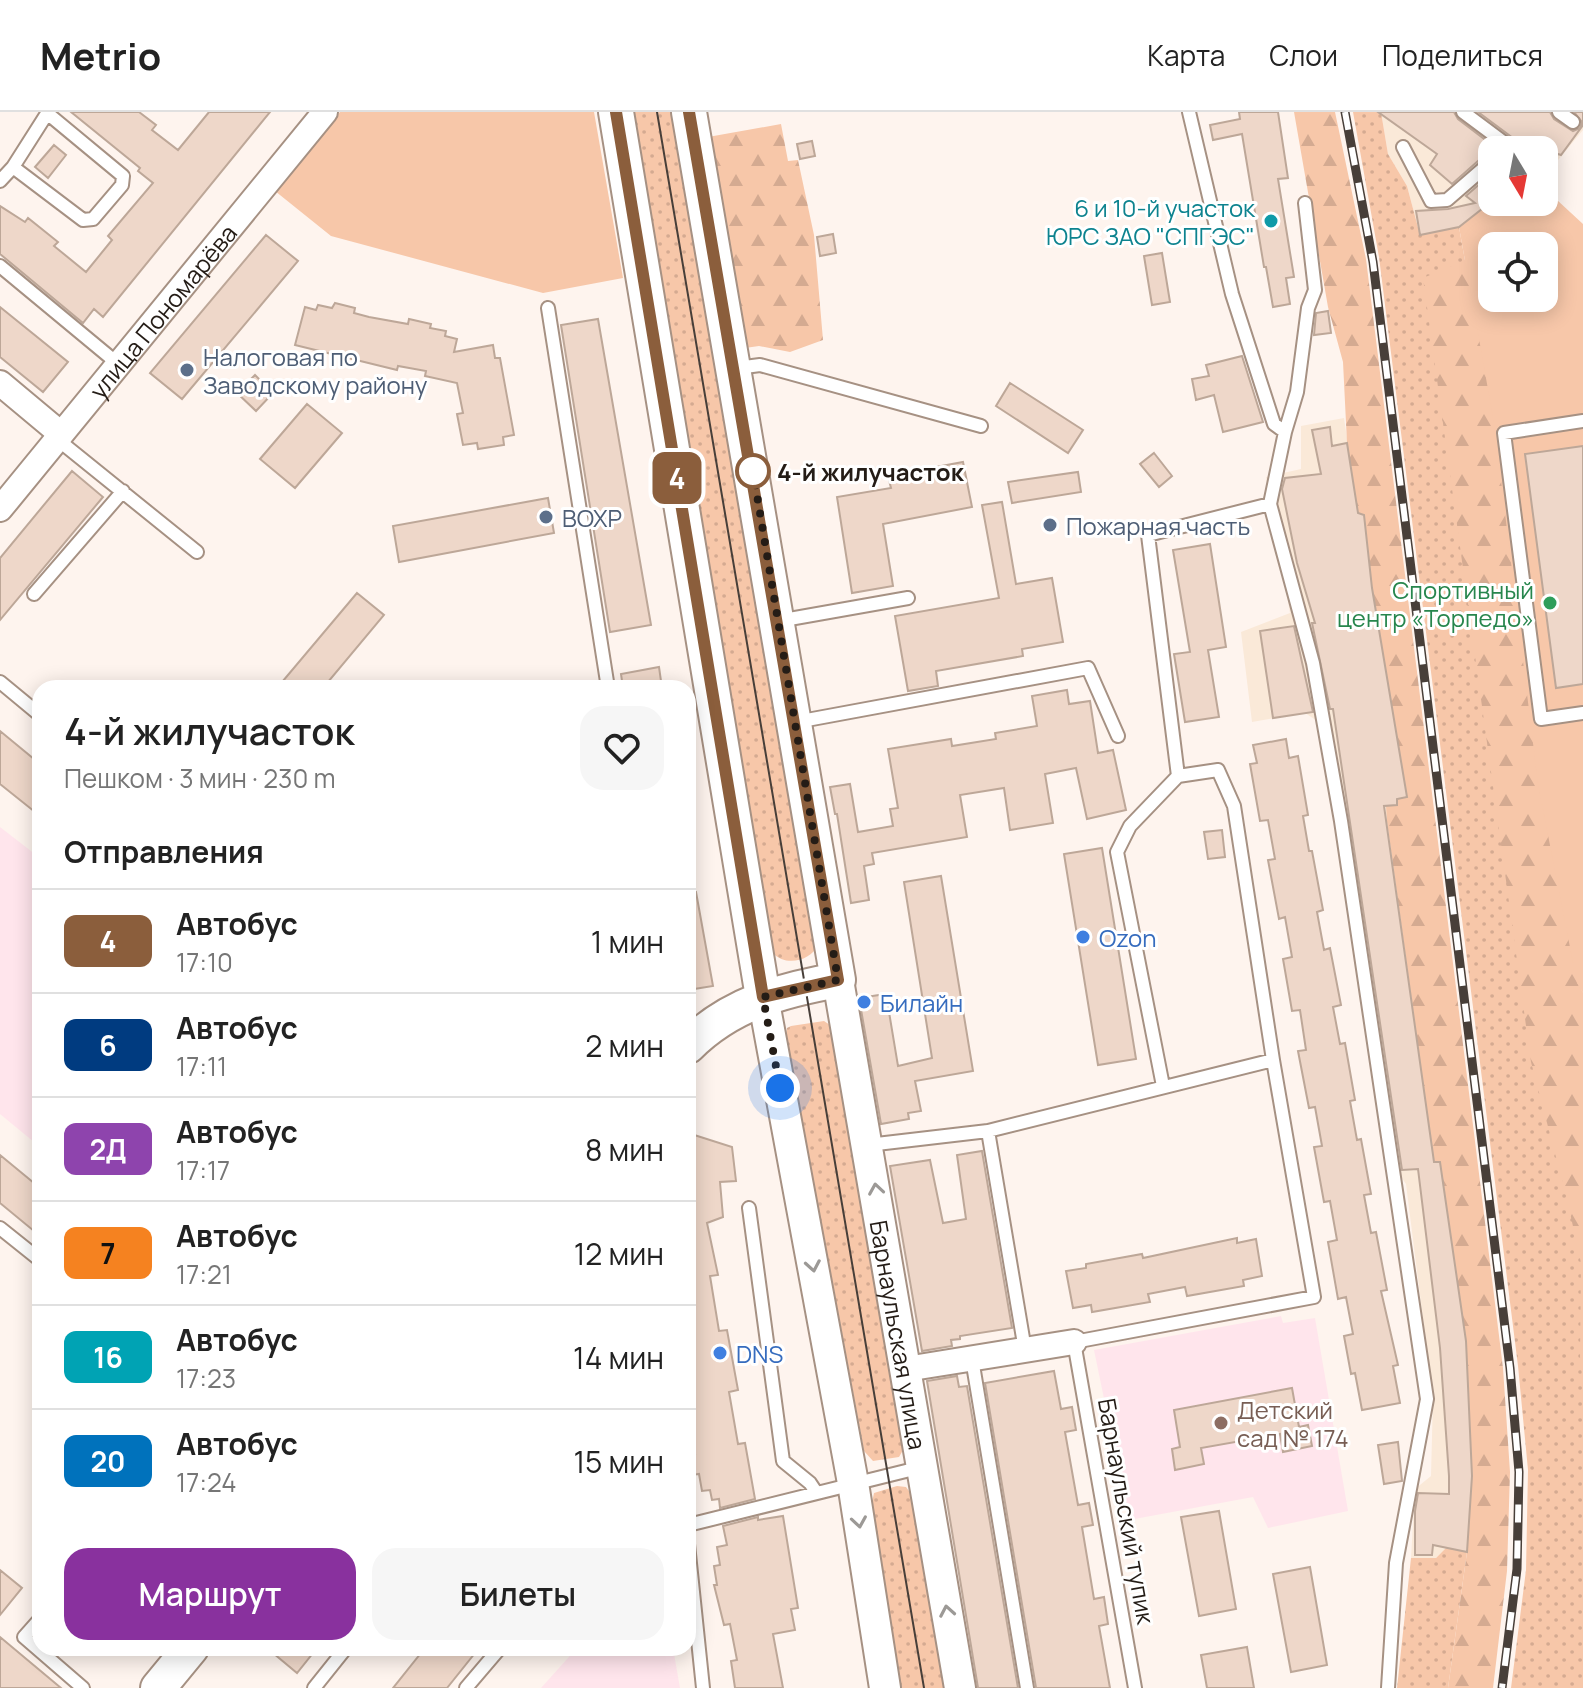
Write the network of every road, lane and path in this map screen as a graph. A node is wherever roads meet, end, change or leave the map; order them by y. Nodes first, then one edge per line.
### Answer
1 (325, 112) edge
2 (616, 112) edge
3 (689, 112) edge
4 (1189, 112) edge
5 (1463, 112) edge
6 (1559, 112) edge
7 (48, 113) edge
8 (1573, 122) dead end
9 (1493, 136) edge
10 (1403, 147) dead end
11 (13, 167) junction
12 (1478, 173) edge
13 (0, 181) edge
14 (1305, 203) dead end
15 (0, 266) edge
16 (548, 308) dead end
17 (117, 363) junction
18 (735, 369) junction
19 (0, 383) edge
20 (1583, 421) edge
21 (981, 426) dead end
22 (1285, 432) junction
23 (59, 436) junction
24 (123, 491) junction
25 (1270, 504) junction
26 (0, 509) edge
27 (197, 552) dead end
28 (34, 594) dead end
29 (908, 598) dead end
30 (778, 621) junction
31 (607, 680) edge
32 (0, 682) edge
33 (32, 708) edge
34 (1583, 713) edge
35 (796, 722) junction
36 (1118, 736) dead end
37 (1178, 776) junction
38 (838, 980) junction
39 (763, 997) junction
40 (696, 1034) edge
41 (1273, 1060) junction
42 (1163, 1086) junction
43 (988, 1131) junction
44 (868, 1145) junction
45 (749, 1208) dead end
46 (0, 1228) edge
47 (32, 1254) edge
48 (1074, 1342) junction
49 (1025, 1350) junction
50 (972, 1359) junction
51 (906, 1369) junction
52 (922, 1467) junction
53 (853, 1483) junction
54 (816, 1492) junction
55 (696, 1523) edge
56 (696, 1621) edge
57 (32, 1628) edge
58 (32, 1644) edge
59 (46, 1656) edge
60 (184, 1656) edge
61 (340, 1656) edge
62 (493, 1656) edge
63 (83, 1688) edge
64 (158, 1688) edge
65 (314, 1688) edge
66 (466, 1688) edge
67 (703, 1688) edge
68 (885, 1688) edge
69 (960, 1688) edge
70 (1027, 1688) edge
71 (1135, 1688) edge
72 (1388, 1688) edge

1 - 17 street, улица Пономарёва
2 - 39 main road
3 - 18 main road
4 - 22 lane
5 - 9 lane
6 - 8 lane
7 - 11 lane
7 - 11 lane
10 - 12 lane
11 - 13 lane
14 - 22 lane
15 - 17 lane
16 - 31 lane
17 - 23 street, улица Пономарёва
18 - 21 lane
18 - 30 main road
19 - 23 street
20 - 34 lane
22 - 25 lane
23 - 24 lane
23 - 26 street, улица Пономарёва
24 - 27 lane
24 - 28 lane
25 - 37 lane
25 - 72 lane
29 - 30 lane
30 - 35 main road
32 - 33 lane
35 - 36 lane
35 - 38 main road
37 - 41 lane
37 - 42 lane
38 - 39 main road
38 - 44 street, Барнаульская улица
39 - 40 main road
39 -> 53 street
41 - 42 lane
41 - 48 lane
42 - 43 lane
43 - 44 lane
43 - 49 lane
51 -> 44 street, Барнаульская улица
45 - 54 lane
46 - 47 lane
48 - 49 street
48 - 71 lane, Барнаульский тупик
49 - 50 street
50 - 51 street
50 - 70 lane
51 - 52 street, Барнаульская улица
52 - 53 lane
69 -> 52 street, Барнаульская улица
53 - 54 lane
53 -> 68 street
54 - 55 lane
56 - 67 lane
57 - 58 lane
59 - 63 lane
60 - 64 main road
61 - 65 lane
62 - 66 lane

